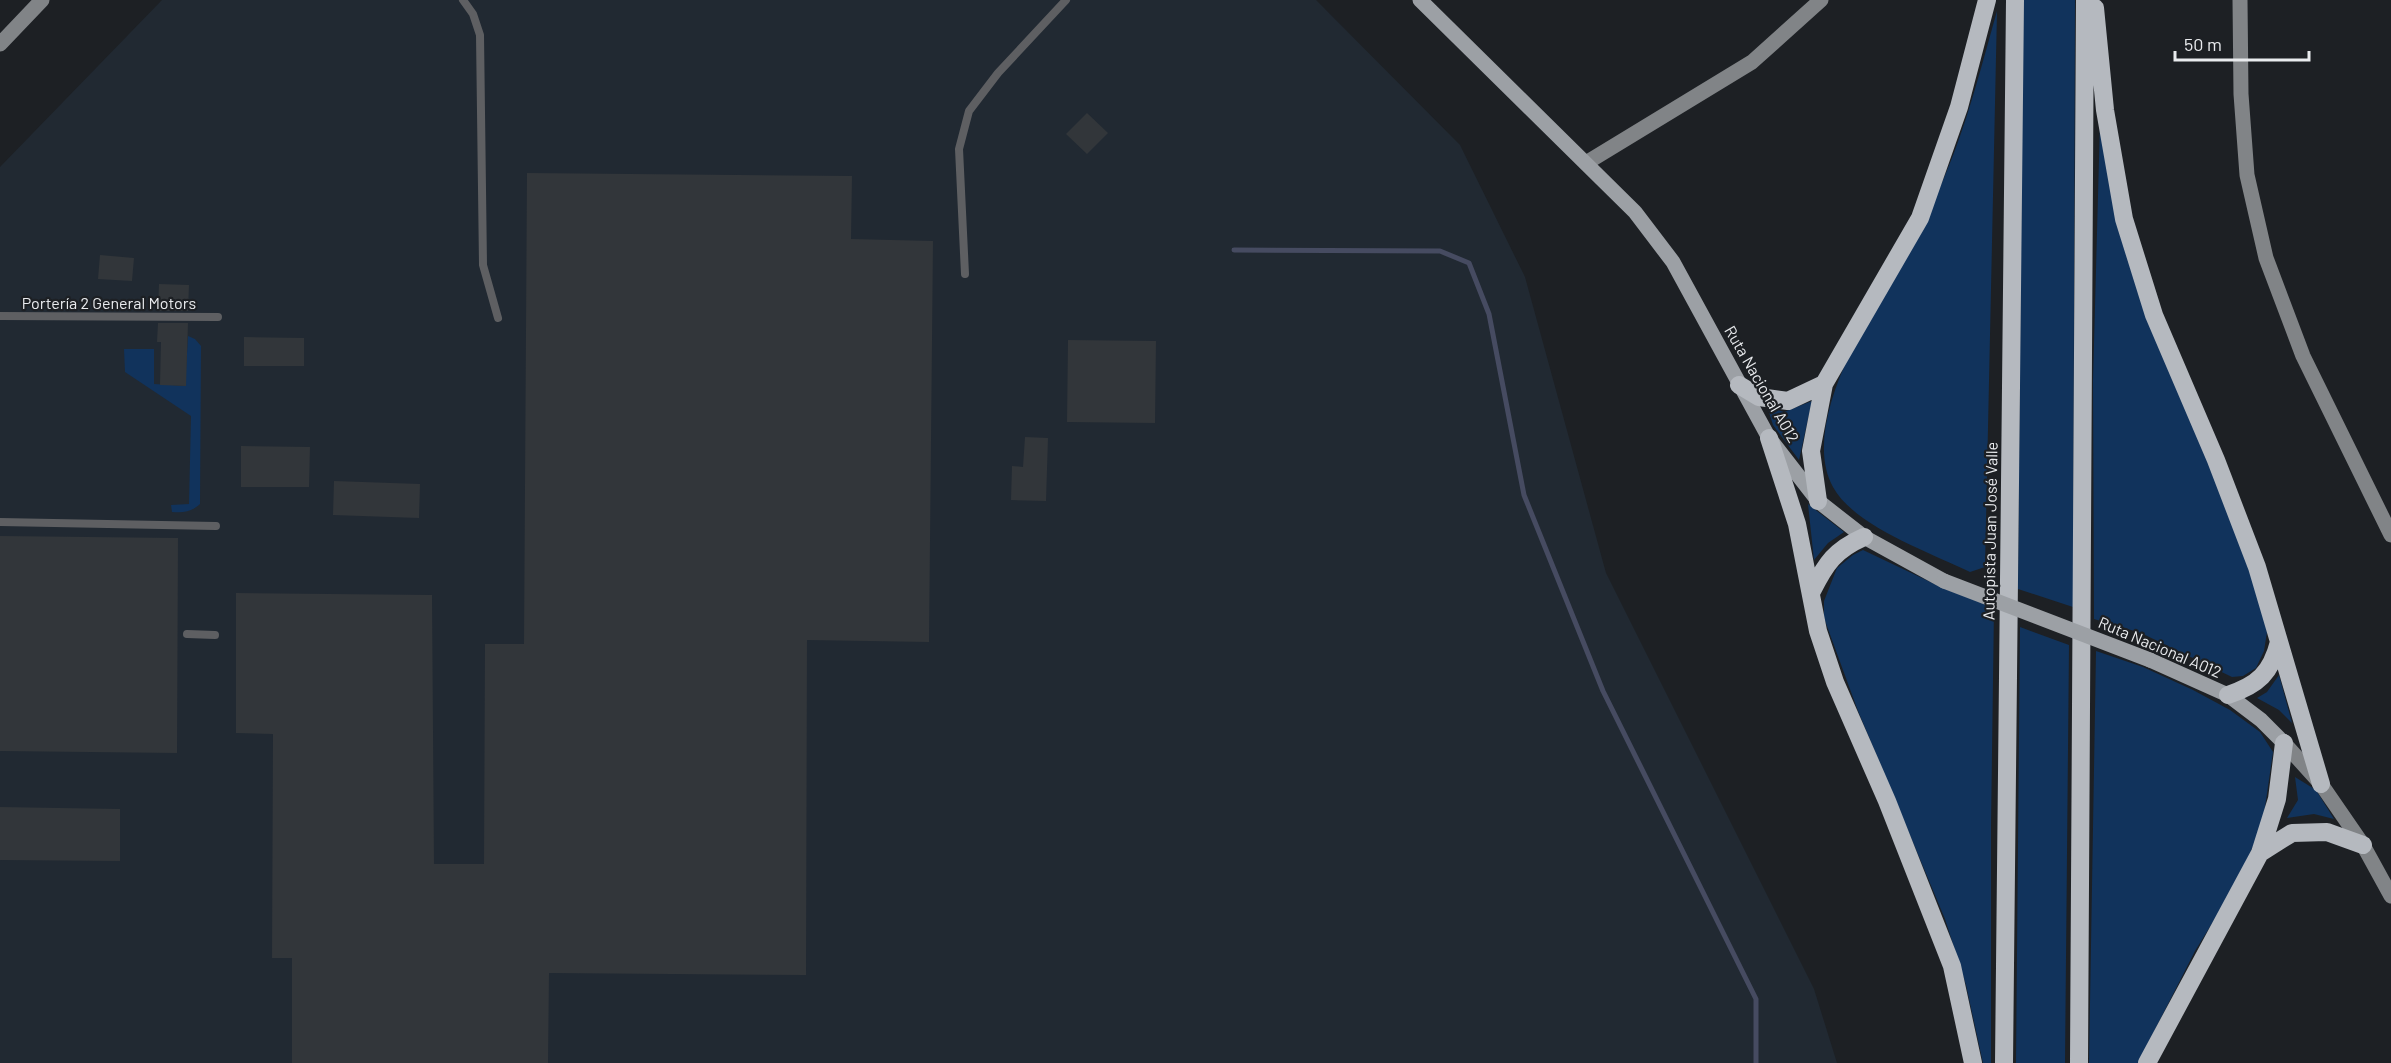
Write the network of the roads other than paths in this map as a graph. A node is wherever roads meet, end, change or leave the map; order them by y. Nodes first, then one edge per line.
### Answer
1 (42, 0) edge
2 (463, 0) edge
3 (1066, 0) edge
4 (1420, 0) edge
5 (1821, 0) edge
6 (1987, 0) edge
7 (2015, 0) edge
8 (2085, 0) edge
9 (2095, 0) edge
10 (2240, 0) edge
11 (0, 44) edge
12 (1586, 163) junction
13 (965, 274) dead end
14 (0, 316) edge
15 (218, 317) dead end
16 (498, 318) dead end
17 (1824, 384) junction
18 (1739, 385) junction
19 (1769, 438) junction
20 (1818, 501) junction
21 (0, 522) edge
22 (216, 526) dead end
23 (2391, 535) edge
24 (1864, 537) junction
25 (1812, 591) junction
26 (187, 634) dead end
27 (215, 635) dead end
28 (2280, 641) junction
29 (2228, 695) junction
30 (2284, 743) junction
31 (2321, 784) junction
32 (2363, 845) junction
33 (2260, 853) junction
34 (2391, 896) edge
35 (1973, 1063) edge
36 (2004, 1063) edge
37 (2079, 1063) edge
38 (2147, 1063) edge

1 - 11 main road
2 - 16 lane
3 - 13 lane
4 - 12 main road, Ruta Nacional A012
5 - 12 main road
6 - 17 highway
7 - 36 highway, Autopista Juan José Valle
8 - 37 highway
9 - 28 highway
10 - 23 main road
12 - 18 main road, Ruta Nacional A012
14 - 15 lane, Portería 2 General Motors
17 - 18 highway
17 - 20 highway
18 - 19 main road, Ruta Nacional A012
19 - 20 main road, Ruta Nacional A012
19 - 25 highway
20 - 24 main road, Ruta Nacional A012
21 - 22 lane
24 - 25 highway
24 - 29 main road, Ruta Nacional A012, bridge
25 - 35 highway
26 - 27 lane
28 - 29 highway
28 - 31 highway
29 - 30 main road, Ruta Nacional A012
30 - 31 main road
30 - 33 highway
31 - 32 main road
32 - 33 highway
32 - 34 main road
33 - 38 highway

